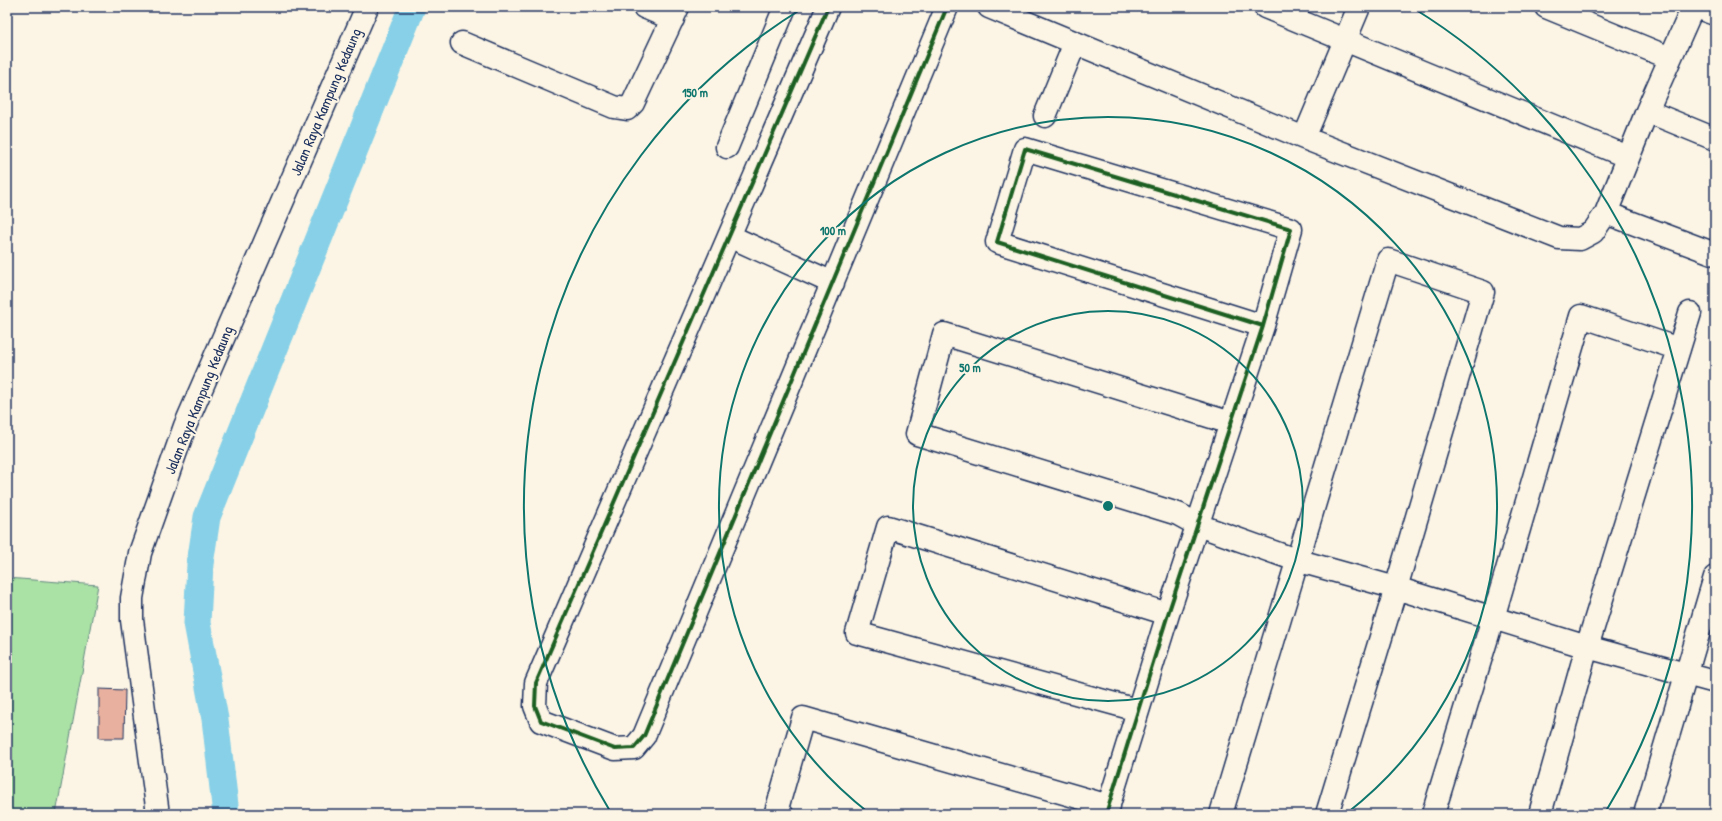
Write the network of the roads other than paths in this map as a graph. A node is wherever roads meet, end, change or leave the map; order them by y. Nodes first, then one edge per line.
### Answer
1 (367, 7) edge
2 (644, 7) edge
3 (785, 7) edge
4 (828, 7) edge
5 (947, 7) edge
6 (989, 7) edge
7 (1265, 7) edge
8 (1359, 7) edge
9 (1546, 7) edge
10 (1694, 7) edge
11 (675, 13) edge
12 (1027, 14) edge
13 (1715, 14) edge
14 (1346, 41) junction
15 (462, 43) dead end
16 (1076, 43) junction
17 (1670, 58) junction
18 (1647, 111) junction
19 (1045, 116) dead end
20 (1304, 138) junction
21 (1715, 139) edge
22 (727, 147) dead end
23 (1628, 157) junction
24 (1606, 213) junction
25 (729, 236) junction
26 (1715, 254) edge
27 (833, 283) junction
28 (1690, 313) dead end
29 (1263, 326) junction
30 (1679, 349) junction
31 (1231, 423) junction
32 (1198, 525) junction
33 (1296, 560) junction
34 (1715, 577) edge
35 (1396, 588) junction
36 (1168, 614) junction
37 (1493, 618) junction
38 (1587, 647) junction
39 (1686, 675) junction
40 (1715, 682) edge
41 (1137, 710) junction
42 (1108, 810) edge
43 (158, 814) edge
44 (782, 814) edge
45 (1221, 814) edge
46 (1326, 814) edge
47 (1433, 814) edge
48 (1540, 814) edge
49 (1645, 814) edge

1 - 43 street, Jalan Raya Kampung Kedaung
2 - 11 street
3 - 22 street
4 - 25 street
5 - 27 street
6 - 12 street
7 - 14 street
8 - 14 street
9 - 17 street
10 - 13 street
10 - 17 street
11 - 15 street
12 - 16 street
14 - 20 street
14 - 23 street
16 - 19 street
16 - 20 street
17 - 18 street
18 - 21 street
18 - 23 street
20 - 24 street
23 - 24 street
24 - 26 street
25 - 27 street
25 - 27 street
28 - 30 street
29 - 29 street
29 - 31 street
30 - 37 street
30 - 38 street
31 - 32 street
31 - 32 street
32 - 33 street
32 - 36 street
33 - 35 street
33 - 35 street
33 - 45 street
34 - 39 street
35 - 37 street
35 - 46 street
36 - 41 street
36 - 41 street
37 - 38 street
37 - 47 street
38 - 39 street
38 - 48 street
39 - 40 street
39 - 49 street
41 - 42 street
42 - 44 street

